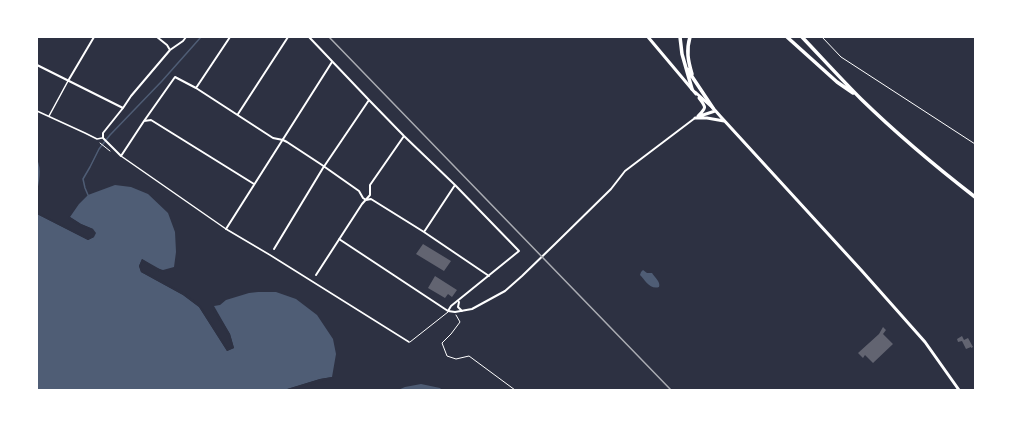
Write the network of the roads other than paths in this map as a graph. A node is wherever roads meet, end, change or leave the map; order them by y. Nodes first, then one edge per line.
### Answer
1 (94, 37) edge
2 (157, 37) edge
3 (186, 37) edge
4 (230, 37) edge
5 (288, 37) edge
6 (309, 37) edge
7 (648, 37) edge
8 (680, 37) edge
9 (690, 37) edge
10 (787, 37) edge
11 (802, 37) edge
12 (170, 50) junction
13 (332, 62) junction
14 (37, 65) edge
15 (684, 65) junction
16 (694, 79) junction
17 (68, 81) junction
18 (196, 88) junction
19 (692, 89) junction
20 (695, 92) junction
21 (369, 100) junction
22 (862, 100) junction
23 (123, 108) junction
24 (714, 109) junction
25 (37, 111) edge
26 (150, 113) junction
27 (238, 114) junction
28 (49, 116) junction
29 (697, 117) junction
30 (708, 118) junction
31 (151, 120) junction
32 (144, 121) junction
33 (724, 121) junction
34 (404, 136) junction
35 (103, 138) junction
36 (283, 140) junction
37 (121, 156) junction
38 (324, 167) junction
39 (254, 184) junction
40 (456, 185) junction
41 (975, 197) edge
42 (366, 200) junction
43 (226, 229) junction
44 (424, 232) junction
45 (339, 239) junction
46 (274, 249) dead end
47 (316, 275) dead end
48 (489, 276) junction
49 (459, 300) junction
50 (448, 311) junction
51 (462, 311) junction
52 (409, 342) joint
53 (959, 390) edge

1 - 17 street
2 - 12 street
3 - 12 street
4 - 18 street
5 - 27 street
6 - 13 street
7 - 19 main road
8 - 15 highway
9 - 16 highway
10 - 22 highway
11 - 22 highway
12 - 23 street
13 - 21 street
13 - 36 street
14 - 17 street
15 - 16 highway
15 - 19 highway
16 - 24 highway
17 - 23 street
17 - 28 street
18 - 26 street
18 - 27 street
19 - 20 main road
20 - 24 main road
20 - 29 main road
21 - 34 street
21 - 38 street
22 - 41 highway
23 - 35 street
24 - 29 main road
24 - 30 main road
24 - 33 main road
25 - 28 street
26 - 31 street
26 - 32 street
27 - 36 street
28 - 35 street
29 - 30 main road
29 - 51 street
30 - 33 main road
31 - 32 street
31 - 39 street
32 - 37 street
33 - 53 main road
34 - 40 street
34 - 42 street
35 - 37 street
36 - 38 street
36 - 39 street
37 - 43 street
38 - 42 street
38 - 46 street
39 - 43 street
40 - 44 street
40 - 48 street
42 - 44 street
42 - 45 street
43 - 52 street
44 - 48 street
45 - 47 street
45 - 50 street
48 - 49 street
49 - 50 street
49 - 51 street
50 - 51 street
50 - 52 lane

